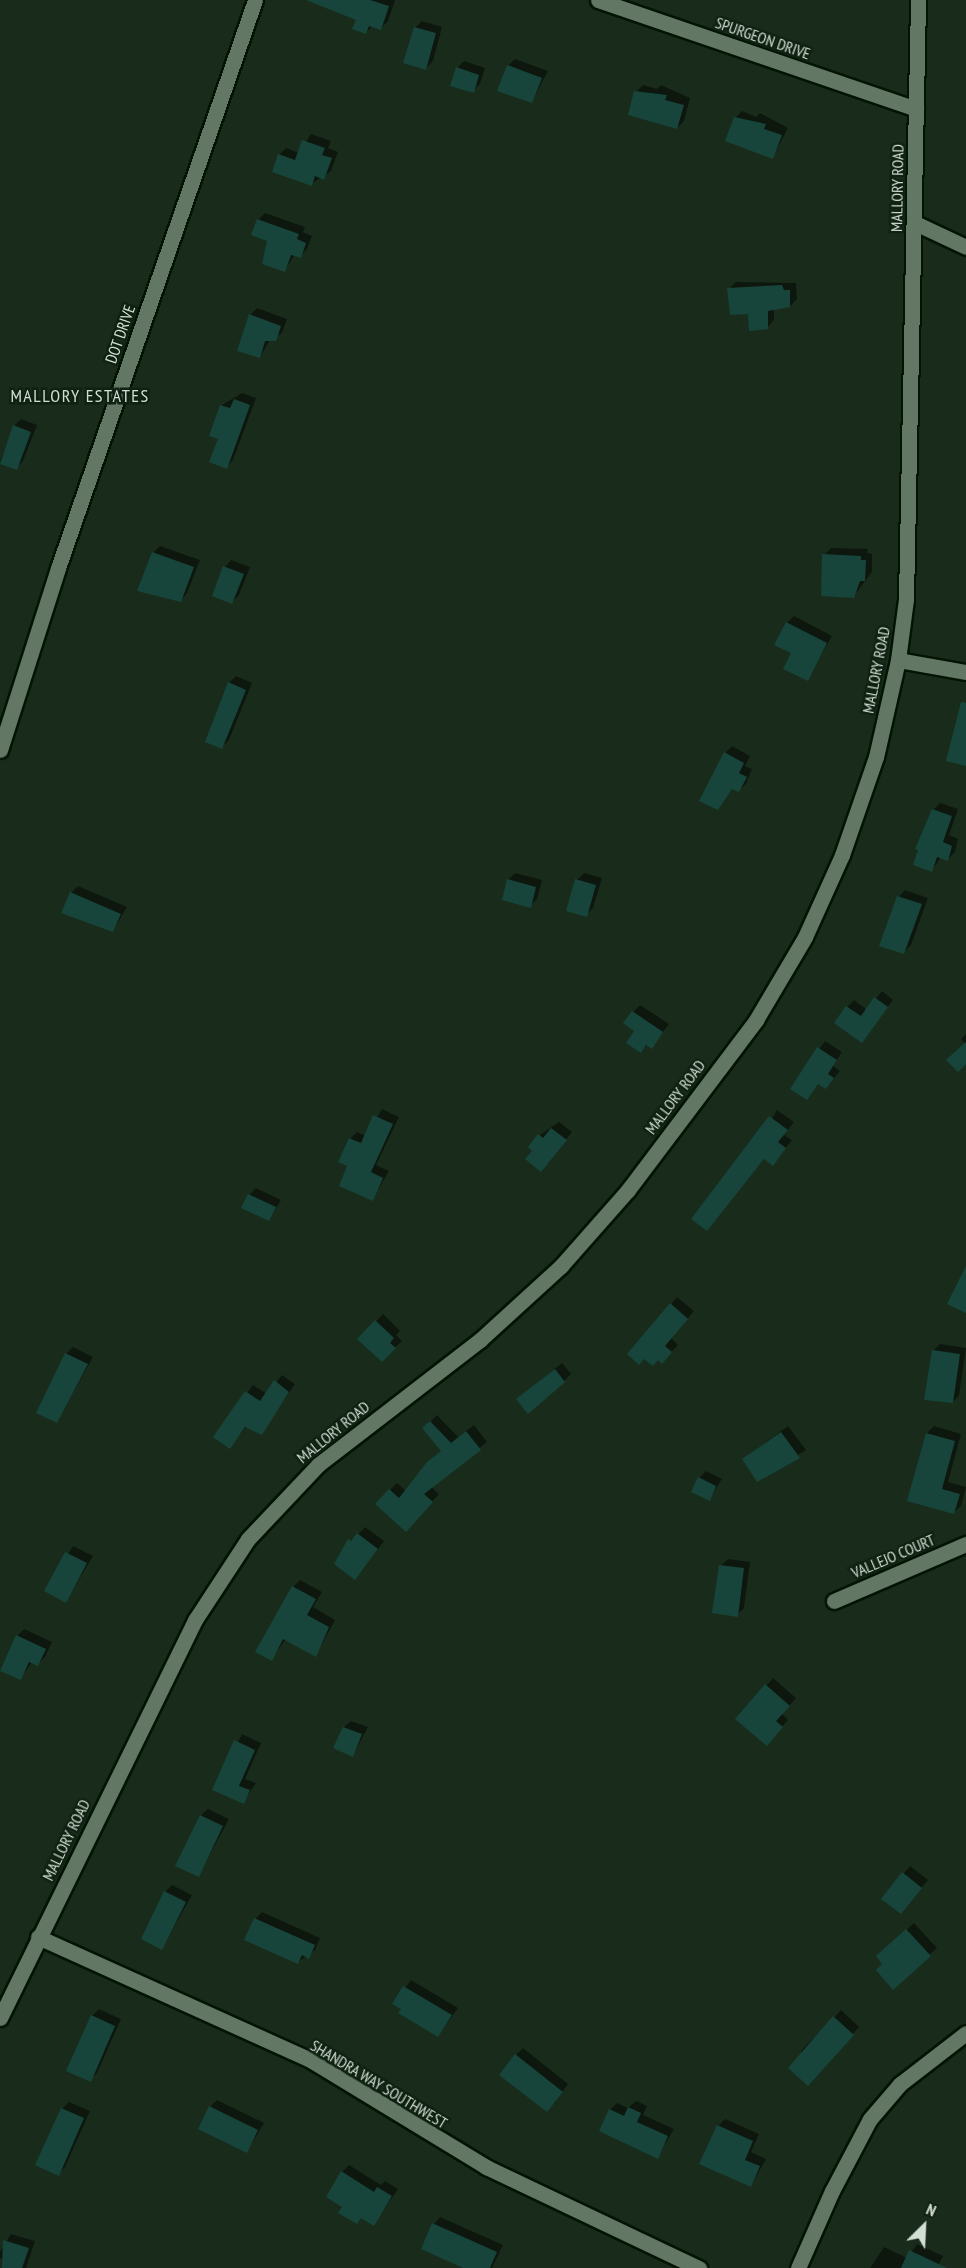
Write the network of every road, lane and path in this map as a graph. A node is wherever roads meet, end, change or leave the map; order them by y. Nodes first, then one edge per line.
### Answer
1 (255, 0) edge
2 (598, 0) edge
3 (918, 0) edge
4 (916, 109) junction
5 (915, 223) junction
6 (966, 247) edge
7 (898, 660) junction
8 (966, 672) edge
9 (4, 725) edge
10 (0, 750) edge
11 (966, 1544) edge
12 (834, 1601) dead end
13 (38, 1937) junction
14 (0, 2018) edge
15 (966, 2033) edge
16 (699, 2268) edge
17 (798, 2268) edge

1 - 9 street, DOT DRIVE
2 - 4 street, SPURGEON DRIVE
3 - 4 street, MALLORY ROAD
4 - 5 street, MALLORY ROAD
5 - 6 street
5 - 7 street, MALLORY ROAD
7 - 8 street
7 - 13 street, MALLORY ROAD
9 - 10 street, DOT DRIVE
11 - 12 street, VALLEJO COURT
13 - 14 street, MALLORY ROAD
13 - 16 street, SHANDRA WAY SOUTHWEST
15 - 17 street

